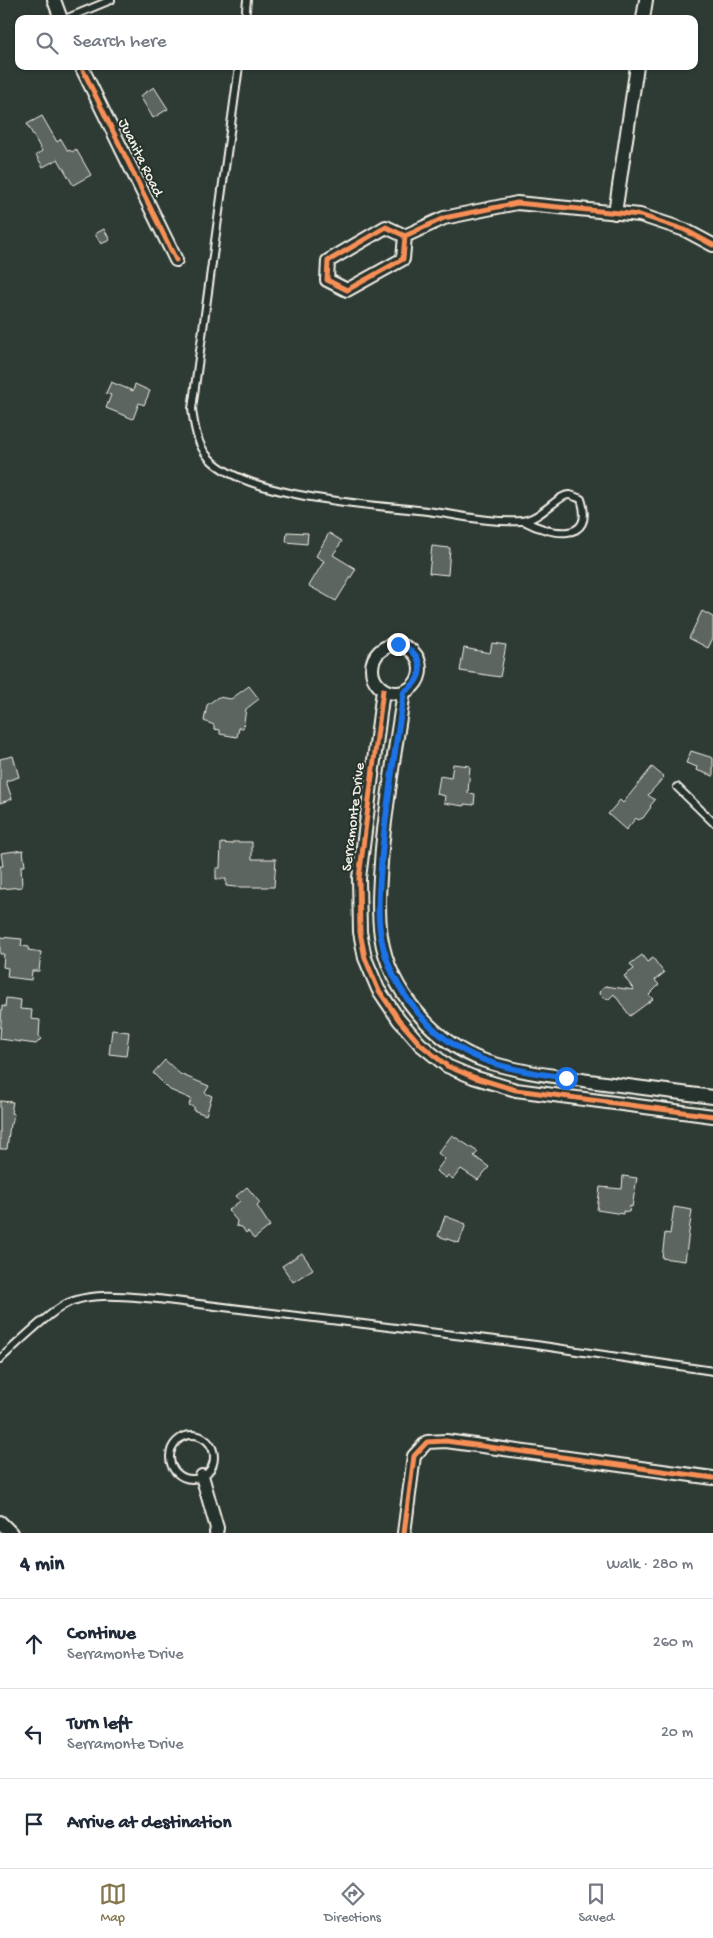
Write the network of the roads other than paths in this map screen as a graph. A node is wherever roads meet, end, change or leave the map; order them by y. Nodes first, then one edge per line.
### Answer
1 (54, 0) edge
2 (111, 0) edge
3 (247, 0) edge
4 (646, 0) edge
5 (59, 15) edge
6 (75, 15) edge
7 (245, 15) edge
8 (644, 15) edge
9 (83, 70) edge
10 (238, 70) edge
11 (635, 70) edge
12 (615, 213) junction
13 (406, 236) junction
14 (713, 245) edge
15 (176, 260) dead end
16 (524, 521) junction
17 (383, 690) junction
18 (404, 692) junction
19 (677, 787) dead end
20 (366, 822) junction
21 (713, 822) edge
22 (385, 825) junction
23 (402, 989) junction
24 (384, 998) junction
25 (566, 1078) junction
26 (713, 1097) edge
27 (562, 1098) junction
28 (713, 1116) edge
29 (0, 1359) edge
30 (713, 1371) edge
31 (202, 1476) junction
32 (713, 1478) edge
33 (0, 1522) edge
34 (11, 1533) edge
35 (216, 1533) edge
36 (404, 1533) edge

1 - 5 street
2 - 6 lane
3 - 7 lane
4 - 8 street
9 - 15 street, Juanita Road
10 - 16 lane
11 - 12 street
12 - 13 street
12 - 14 street
13 - 13 street
16 - 16 lane
17 - 18 street
17 - 18 street
17 - 20 street, Serramonte Drive
18 - 22 street, Serramonte Drive
19 - 21 lane
20 - 22 street
20 - 24 street, Serramonte Drive
22 - 23 street, Serramonte Drive
23 - 24 street
23 - 25 street, Serramonte Drive
24 - 27 street, Serramonte Drive
25 - 26 street, Serramonte Drive
25 - 27 street
27 - 28 street, Serramonte Drive
29 - 30 lane
31 - 31 lane
31 - 35 street
32 - 36 street
33 - 34 street

